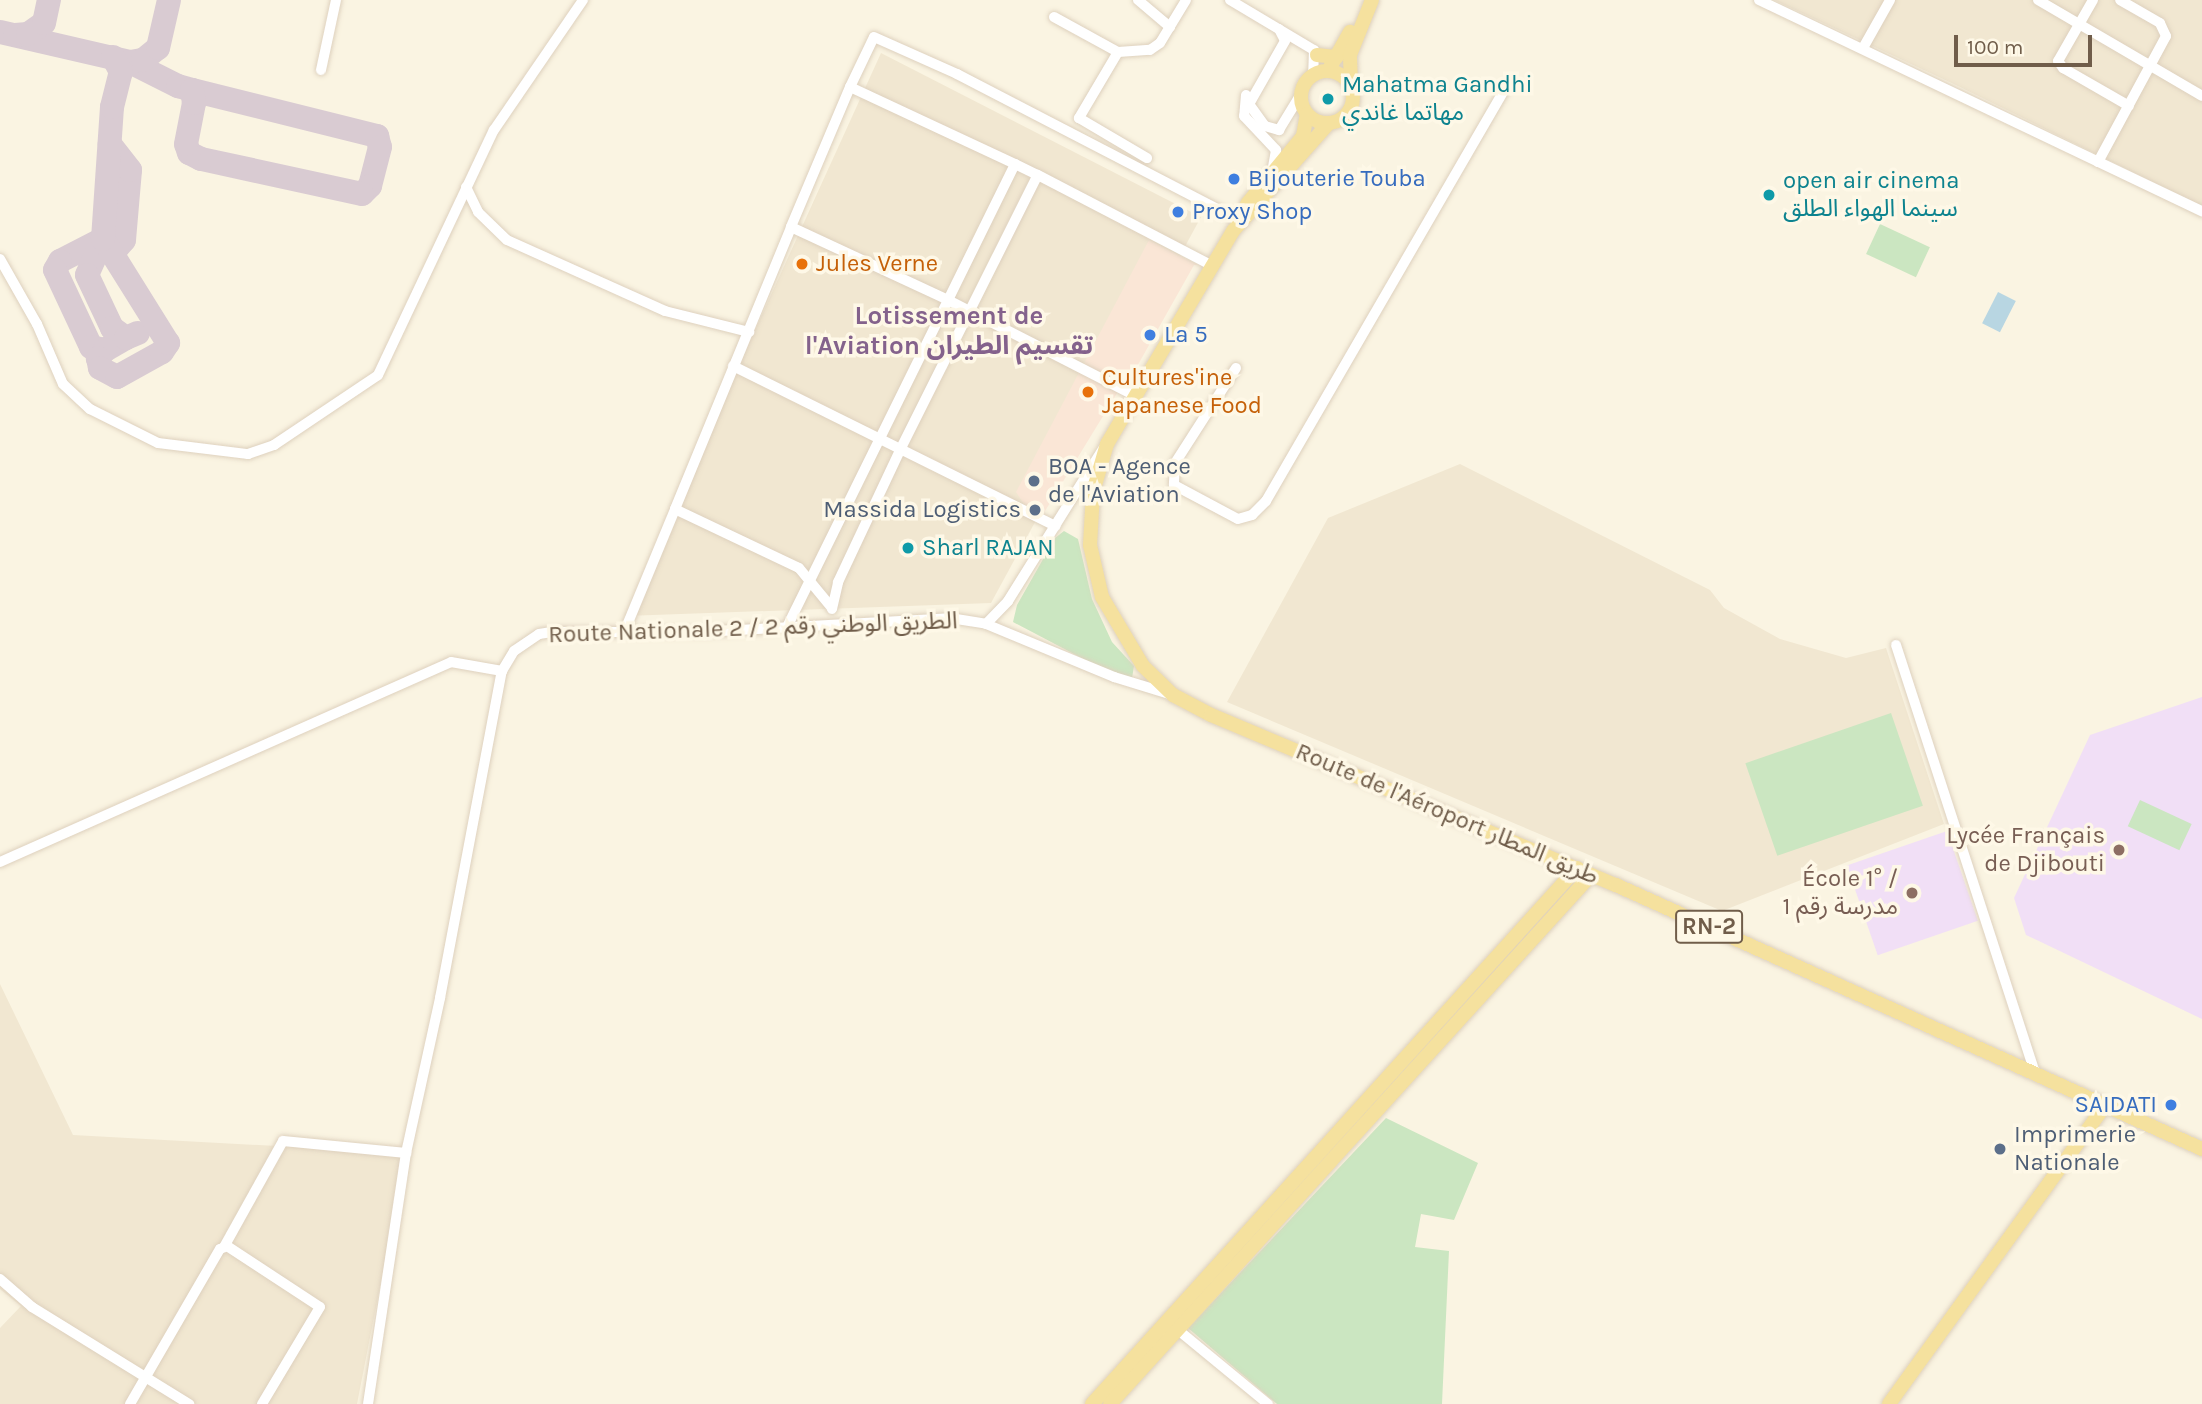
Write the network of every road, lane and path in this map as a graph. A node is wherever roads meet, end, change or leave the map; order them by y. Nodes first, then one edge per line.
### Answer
1 (336, 0) edge
2 (583, 0) edge
3 (1138, 0) edge
4 (1186, 0) edge
5 (1230, 0) edge
6 (1367, 0) edge
7 (1372, 0) edge
8 (1759, 0) edge
9 (1890, 0) edge
10 (2038, 0) edge
11 (2093, 0) edge
12 (2120, 0) edge
13 (1776, 4) edge
14 (1054, 17) dead end
15 (2079, 24) junction
16 (1170, 27) junction
17 (1279, 29) junction
18 (1863, 48) junction
19 (1118, 52) junction
20 (1317, 55) junction
21 (1337, 57) junction
22 (2151, 67) junction
23 (321, 70) dead end
24 (1328, 71) junction
25 (1313, 75) junction
26 (1351, 86) junction
27 (1507, 86) dead end
28 (850, 87) junction
29 (1301, 94) junction
30 (2202, 96) edge
31 (2129, 106) junction
32 (1307, 114) junction
33 (1328, 124) junction
34 (1147, 158) dead end
35 (2098, 162) junction
36 (1015, 164) junction
37 (1272, 173) junction
38 (1038, 175) junction
39 (466, 187) junction
40 (2202, 211) edge
41 (1237, 224) junction
42 (792, 227) junction
43 (0, 259) edge
44 (1211, 265) junction
45 (948, 300) junction
46 (971, 312) junction
47 (749, 332) junction
48 (733, 366) junction
49 (1236, 368) dead end
50 (1134, 395) junction
51 (879, 439) junction
52 (1107, 444) junction
53 (901, 448) junction
54 (675, 509) junction
55 (1055, 526) junction
56 (810, 577) junction
57 (832, 608) junction
58 (835, 621) junction
59 (986, 624) junction
60 (787, 627) junction
61 (625, 630) junction
62 (1896, 645) dead end
63 (502, 671) junction
64 (1173, 695) junction
65 (0, 862) edge
66 (1577, 868) junction
67 (1591, 875) junction
68 (2035, 1072) junction
69 (2105, 1106) junction
70 (1363, 1113) junction
71 (2202, 1149) edge
72 (406, 1153) junction
73 (224, 1247) junction
74 (0, 1279) edge
75 (1177, 1329) junction
76 (144, 1379) junction
77 (130, 1404) edge
78 (188, 1404) edge
79 (262, 1404) edge
80 (368, 1404) edge
81 (1092, 1404) edge
82 (1110, 1404) edge
83 (1268, 1404) edge
84 (1889, 1404) edge

1 - 23 street
2 - 39 street
3 - 16 street
4 - 16 street
5 - 17 street
6 - 21 main road
7 - 26 main road, RN-2
8 - 13 street
9 - 18 street
10 - 15 street
11 - 15 street
12 - 22 street
13 - 18 street
14 - 19 street
15 - 22 street
15 - 31 street
16 - 19 street
17 - 20 street
17 - 29 street
17 - 37 street
18 - 35 street
19 - 34 street
20 - 21 main road
20 - 25 street
21 - 24 main road
22 - 30 street
22 - 31 street
24 - 25 main road
24 - 26 main road
25 - 29 main road
26 - 33 main road, RN-2
27 - 49 street
28 - 36 street
28 - 41 street
28 - 42 street
29 - 32 main road
31 - 35 street
32 - 33 main road
32 - 37 main road, Route de l'Aéroport طريق المطار / RN-2
33 - 41 main road, Route de l'Aéroport طريق المطار / RN-2
35 - 40 street
36 - 38 street
36 - 45 street
37 - 41 main road, Route de l'Aéroport طريق المطار / RN-2
38 - 44 street
38 - 46 street
39 - 43 street
39 - 47 street
41 - 44 main road, Route de l'Aéroport طريق المطار / RN-2
42 - 45 street
42 - 47 street
44 - 50 main road, Route de l'Aéroport طريق المطار / RN-2
45 - 46 street
45 - 51 street
46 - 50 street
46 - 53 street
47 - 48 street
48 - 51 street
48 - 54 street
50 - 52 main road, Route de l'Aéroport طريق المطار / RN-2
51 - 53 street
51 - 56 street
52 - 55 street
52 - 64 main road, Route de l'Aéroport طريق المطار / RN-2
53 - 55 street
53 - 57 street
54 - 56 street
54 - 61 street
55 - 59 street
56 - 57 street
56 - 60 street
57 - 58 street
58 - 59 street, Route Nationale 2 / الطريق الوطني رقم 2
58 - 60 street, Route Nationale 2 / الطريق الوطني رقم 2
59 - 64 street, Route Nationale 2 / الطريق الوطني رقم 2
60 - 61 street, Route Nationale 2 / الطريق الوطني رقم 2
61 - 63 street, Route Nationale 2 / الطريق الوطني رقم 2
62 - 68 street
63 - 65 street
63 - 72 street
64 - 66 main road, Route de l'Aéroport طريق المطار / RN-2
66 - 67 main road, Route de l'Aéroport طريق المطار / RN-2
66 - 70 main road
67 - 68 main road, Route de l'Aéroport طريق المطار / RN-2
67 - 70 main road
68 - 69 main road, Route de l'Aéroport طريق المطار / RN-2
69 - 71 main road, Route de l'Aéroport طريق المطار / RN-2
69 - 84 main road
70 - 75 main road
70 - 81 main road
72 - 73 street
72 - 80 street
73 - 76 street
73 - 79 street
74 - 76 street
75 - 82 main road
75 - 83 street
76 - 77 street
76 - 78 street

